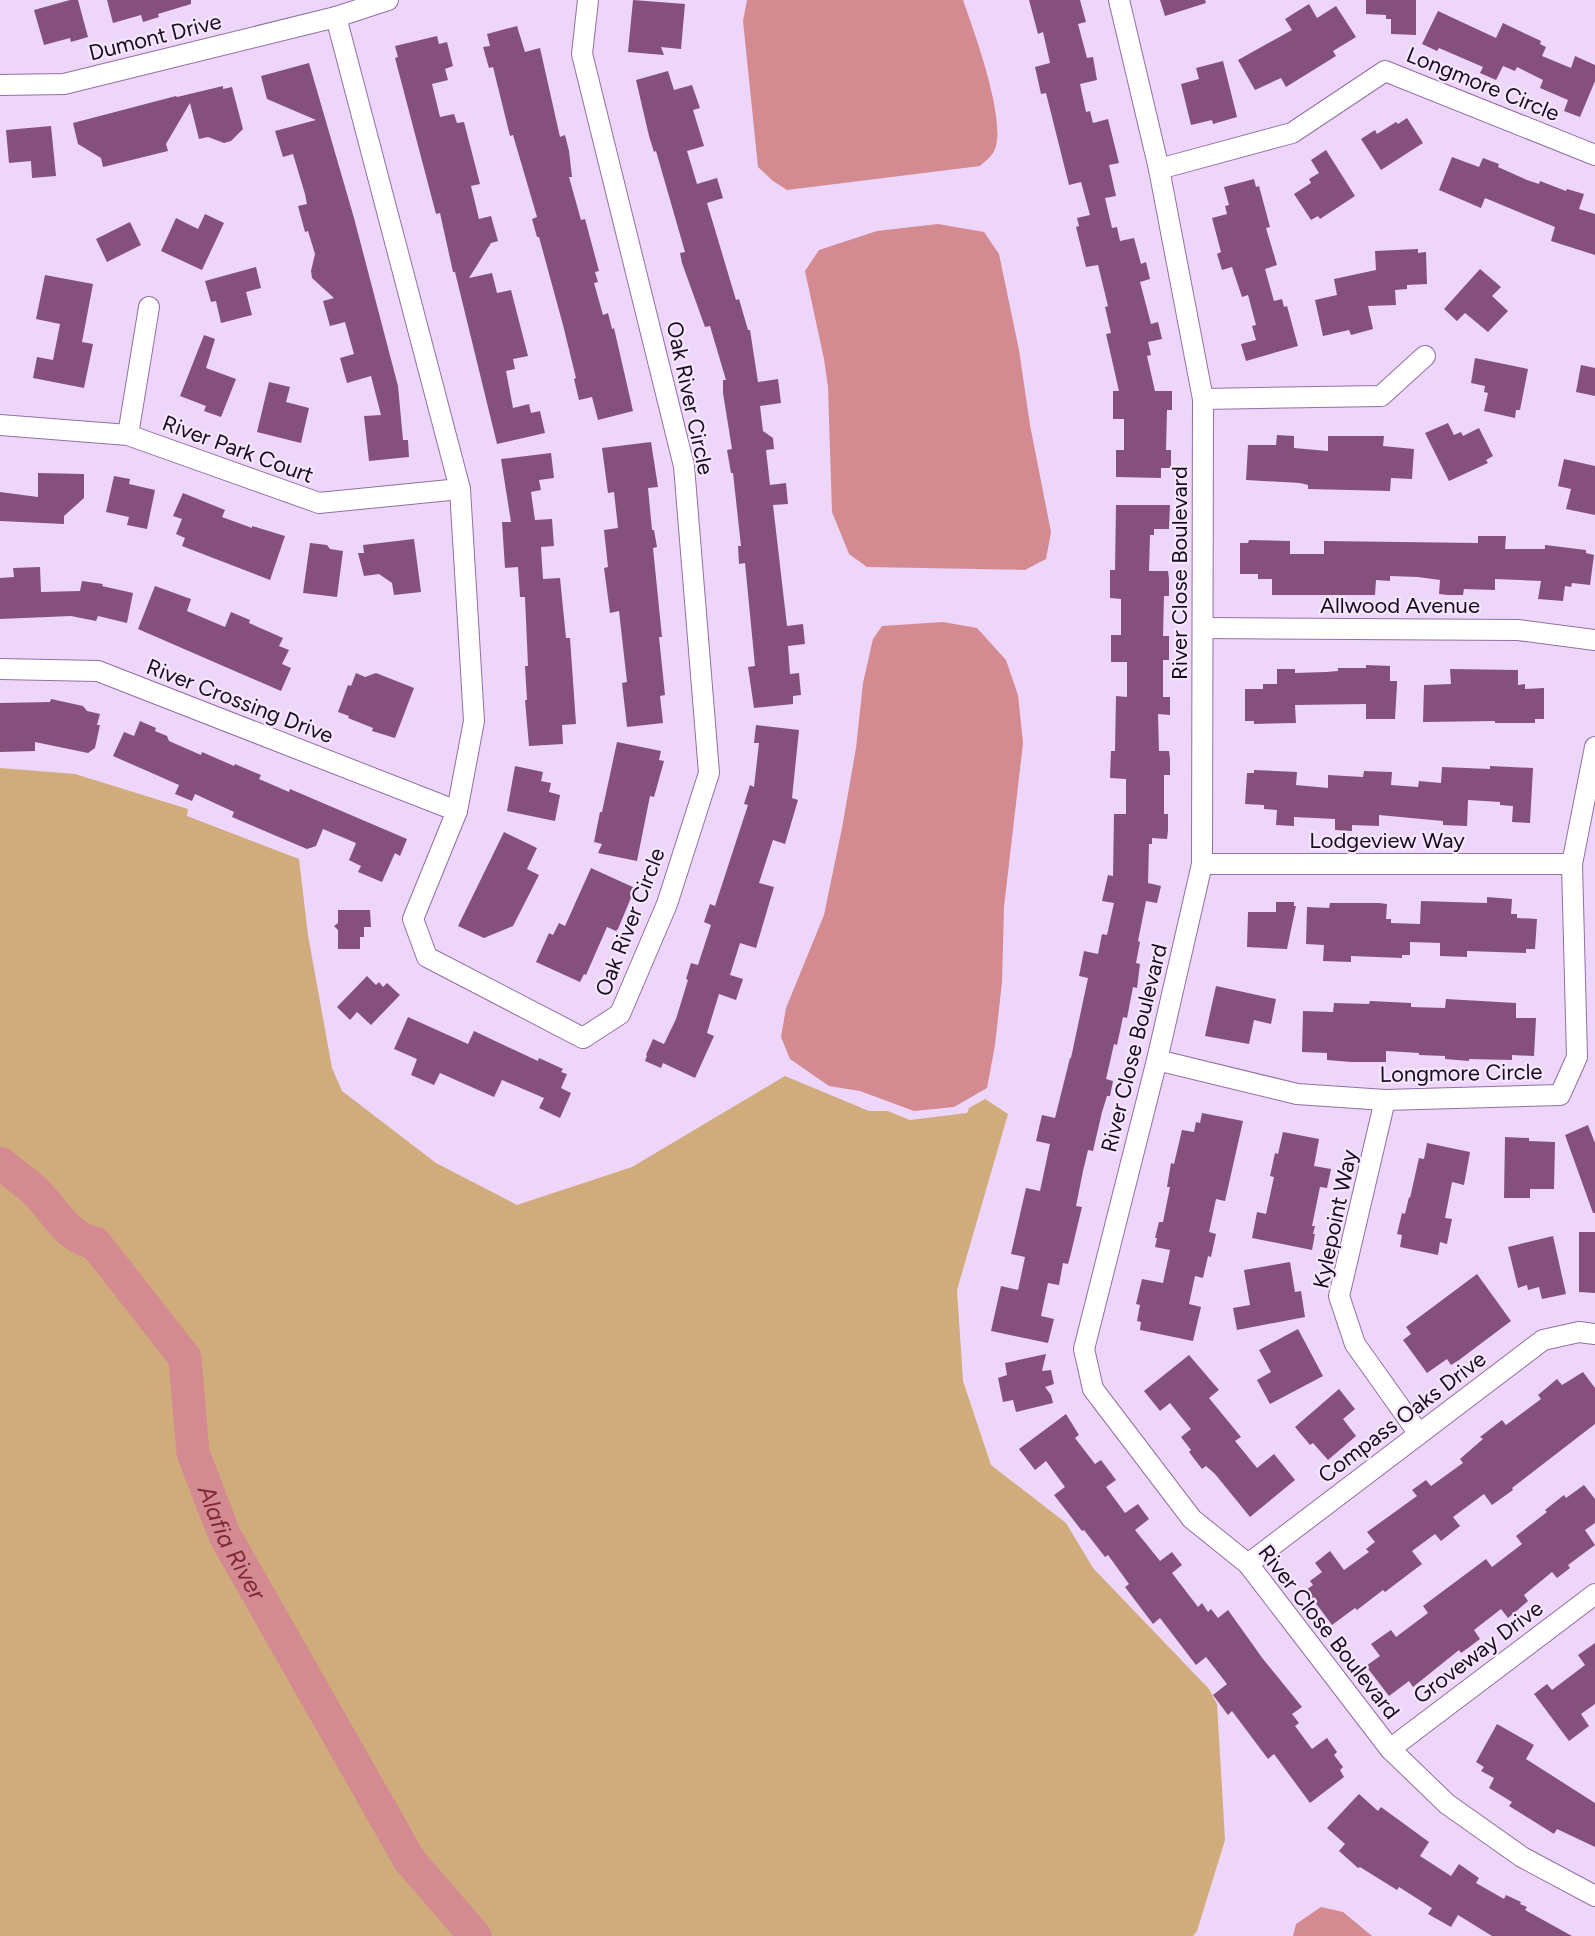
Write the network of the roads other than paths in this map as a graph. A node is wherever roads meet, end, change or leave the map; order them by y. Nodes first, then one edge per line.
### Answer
1 (388, 0) edge
2 (588, 0) edge
3 (1119, 0) edge
4 (336, 17) junction
5 (0, 85) edge
6 (1595, 155) edge
7 (1159, 169) junction
8 (149, 307) dead end
9 (1425, 356) dead end
10 (1203, 399) junction
11 (0, 425) edge
12 (128, 435) junction
13 (460, 489) junction
14 (1203, 628) junction
15 (1595, 640) edge
16 (0, 669) edge
17 (1595, 747) edge
18 (457, 811) junction
19 (1202, 864) junction
20 (1572, 864) junction
21 (1157, 1060) junction
22 (1385, 1100) junction
23 (1595, 1334) edge
24 (1419, 1434) junction
25 (1248, 1564) junction
26 (1595, 1594) edge
27 (1390, 1749) junction
28 (1595, 1896) edge

1 - 4 street, Dumont Drive
2 - 18 street, Oak River Circle
3 - 7 street, River Close Boulevard
4 - 5 street, Dumont Drive
4 - 13 street, Oak River Circle
6 - 7 street, Longmore Circle
7 - 10 street, River Close Boulevard
8 - 12 street
9 - 10 street
10 - 14 street, River Close Boulevard
11 - 12 street, River Park Court
12 - 13 street, River Park Court
13 - 18 street, Oak River Circle
14 - 15 street, Allwood Avenue
14 - 19 street, River Close Boulevard
16 - 18 street, River Crossing Drive
17 - 20 street, Longmore Circle
19 - 20 street, Lodgeview Way
19 - 21 street, River Close Boulevard
20 - 22 street, Longmore Circle
21 - 22 street, Longmore Circle
21 - 25 street, River Close Boulevard
22 - 24 street, Kylepoint Way
23 - 24 street, Compass Oaks Drive
24 - 25 street, Compass Oaks Drive
25 - 27 street, River Close Boulevard
26 - 27 street, Groveway Drive
27 - 28 street, River Close Boulevard

